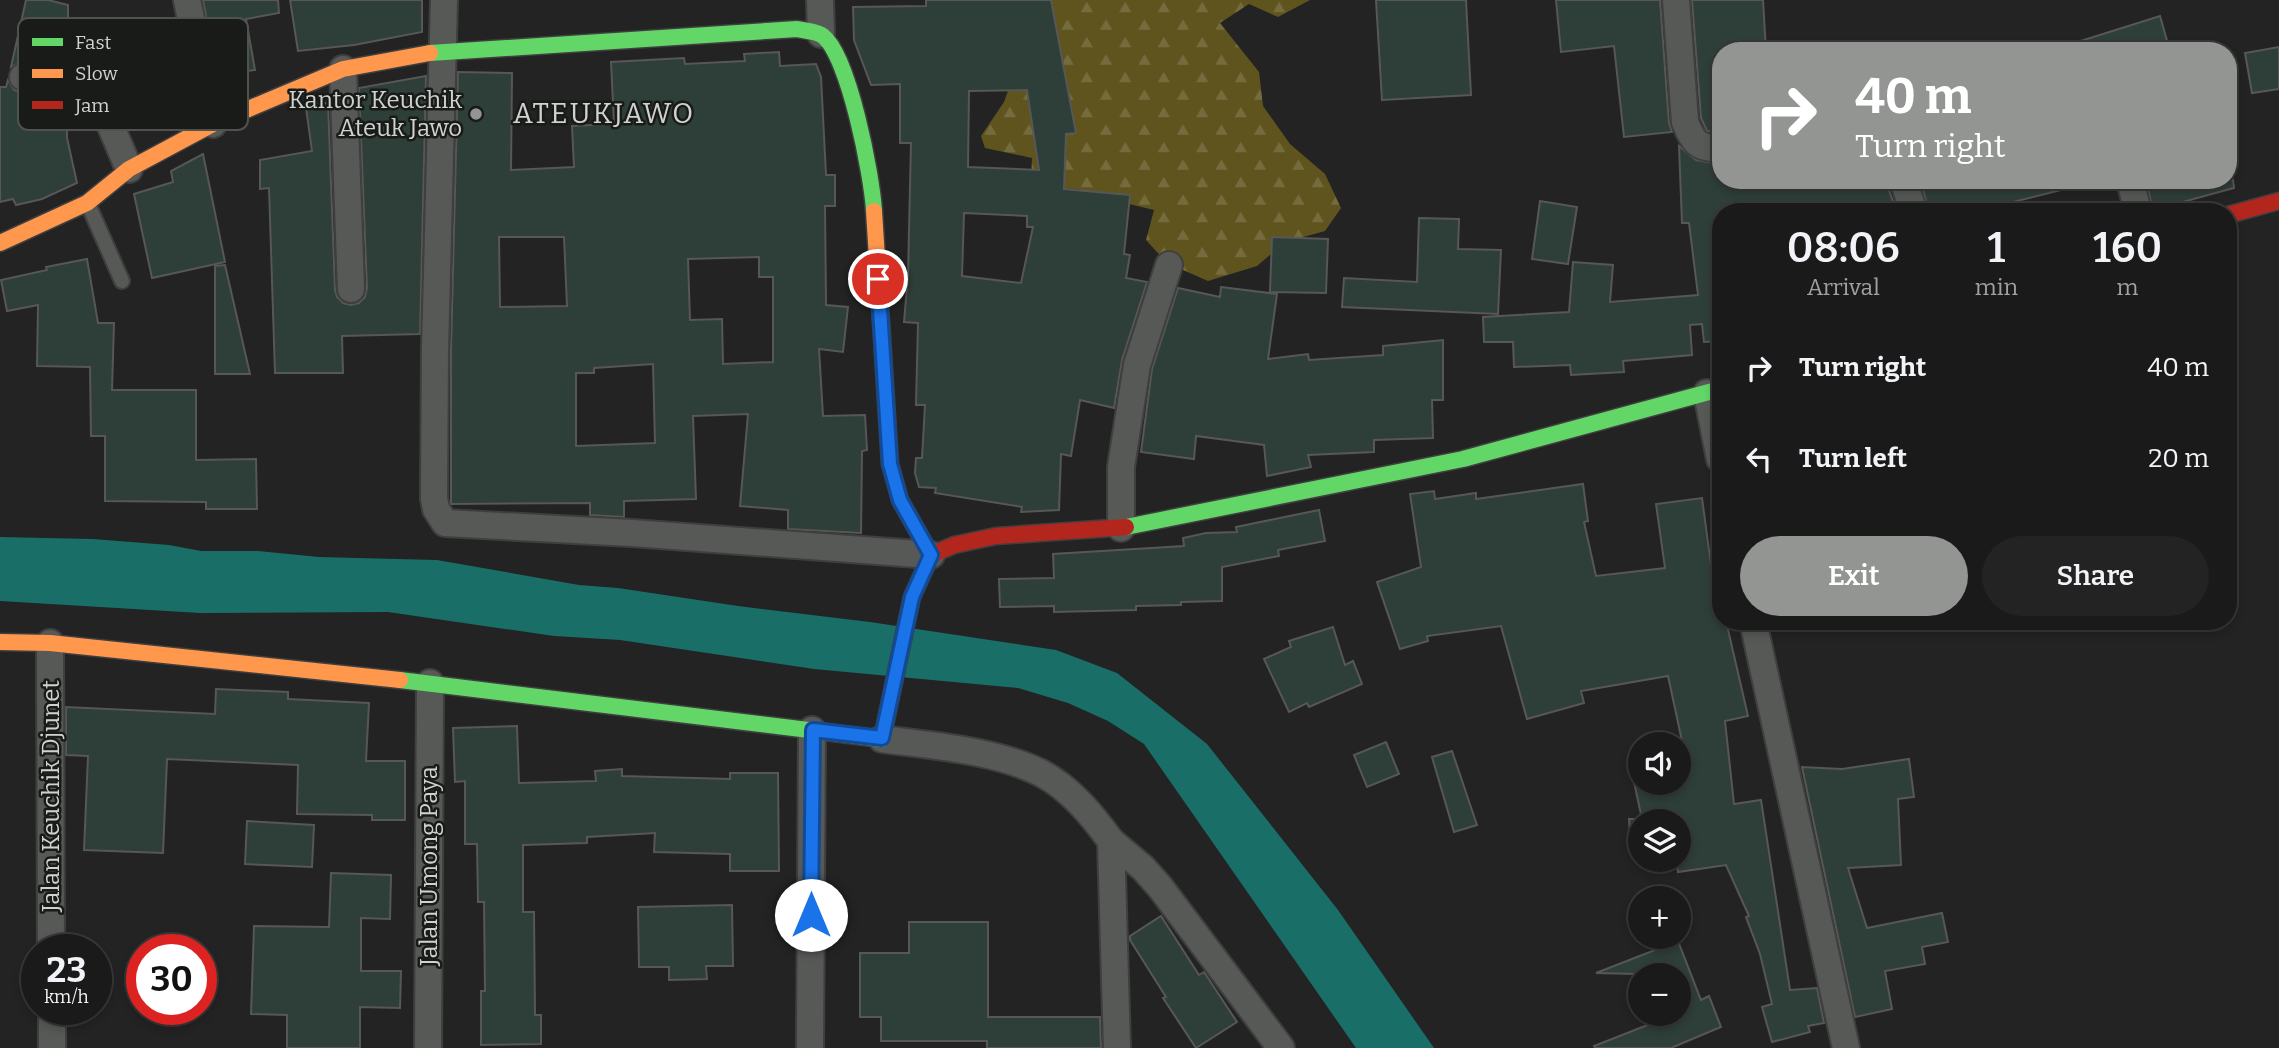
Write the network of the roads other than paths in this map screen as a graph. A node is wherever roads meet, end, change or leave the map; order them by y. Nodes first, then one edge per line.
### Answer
1 (187, 0) edge
2 (444, 0) edge
3 (820, 0) edge
4 (1676, 0) edge
5 (191, 18) edge
6 (821, 34) junction
7 (442, 51) junction
8 (343, 69) junction
9 (248, 109) edge
10 (112, 130) edge
11 (202, 130) edge
12 (1712, 149) edge
13 (128, 169) junction
14 (2279, 201) edge
15 (87, 203) junction
16 (2237, 213) edge
17 (0, 243) edge
18 (1169, 265) dead end
19 (122, 281) dead end
20 (351, 289) dead end
21 (1712, 392) edge
22 (1121, 528) junction
23 (931, 555) junction
24 (1755, 630) edge
25 (0, 642) edge
26 (50, 643) junction
27 (430, 683) junction
28 (813, 730) junction
29 (882, 738) junction
30 (1111, 841) junction
31 (51, 934) edge
32 (52, 1025) edge
33 (52, 1048) edge
34 (428, 1048) edge
35 (810, 1048) edge
36 (1117, 1048) edge
37 (1281, 1048) edge
38 (1846, 1048) edge

1 - 5 street
2 - 7 street
3 - 6 street
4 - 12 street
6 - 7 street
6 - 23 street
7 - 8 street
7 - 23 street
8 - 9 street
8 - 20 street
10 - 13 street
11 - 13 street
13 - 15 street
14 - 16 street
15 - 17 street
15 - 19 lane
18 - 22 street
21 - 22 street
22 - 23 street
23 - 29 street
24 - 38 street
25 - 26 street
26 - 27 street
26 - 31 street, Jalan Keuchik Djunet
27 - 28 street
27 - 34 street, Jalan Umong Paya
28 - 29 street
28 - 35 street
29 - 30 street
30 - 36 street
30 - 37 street
32 - 33 street

